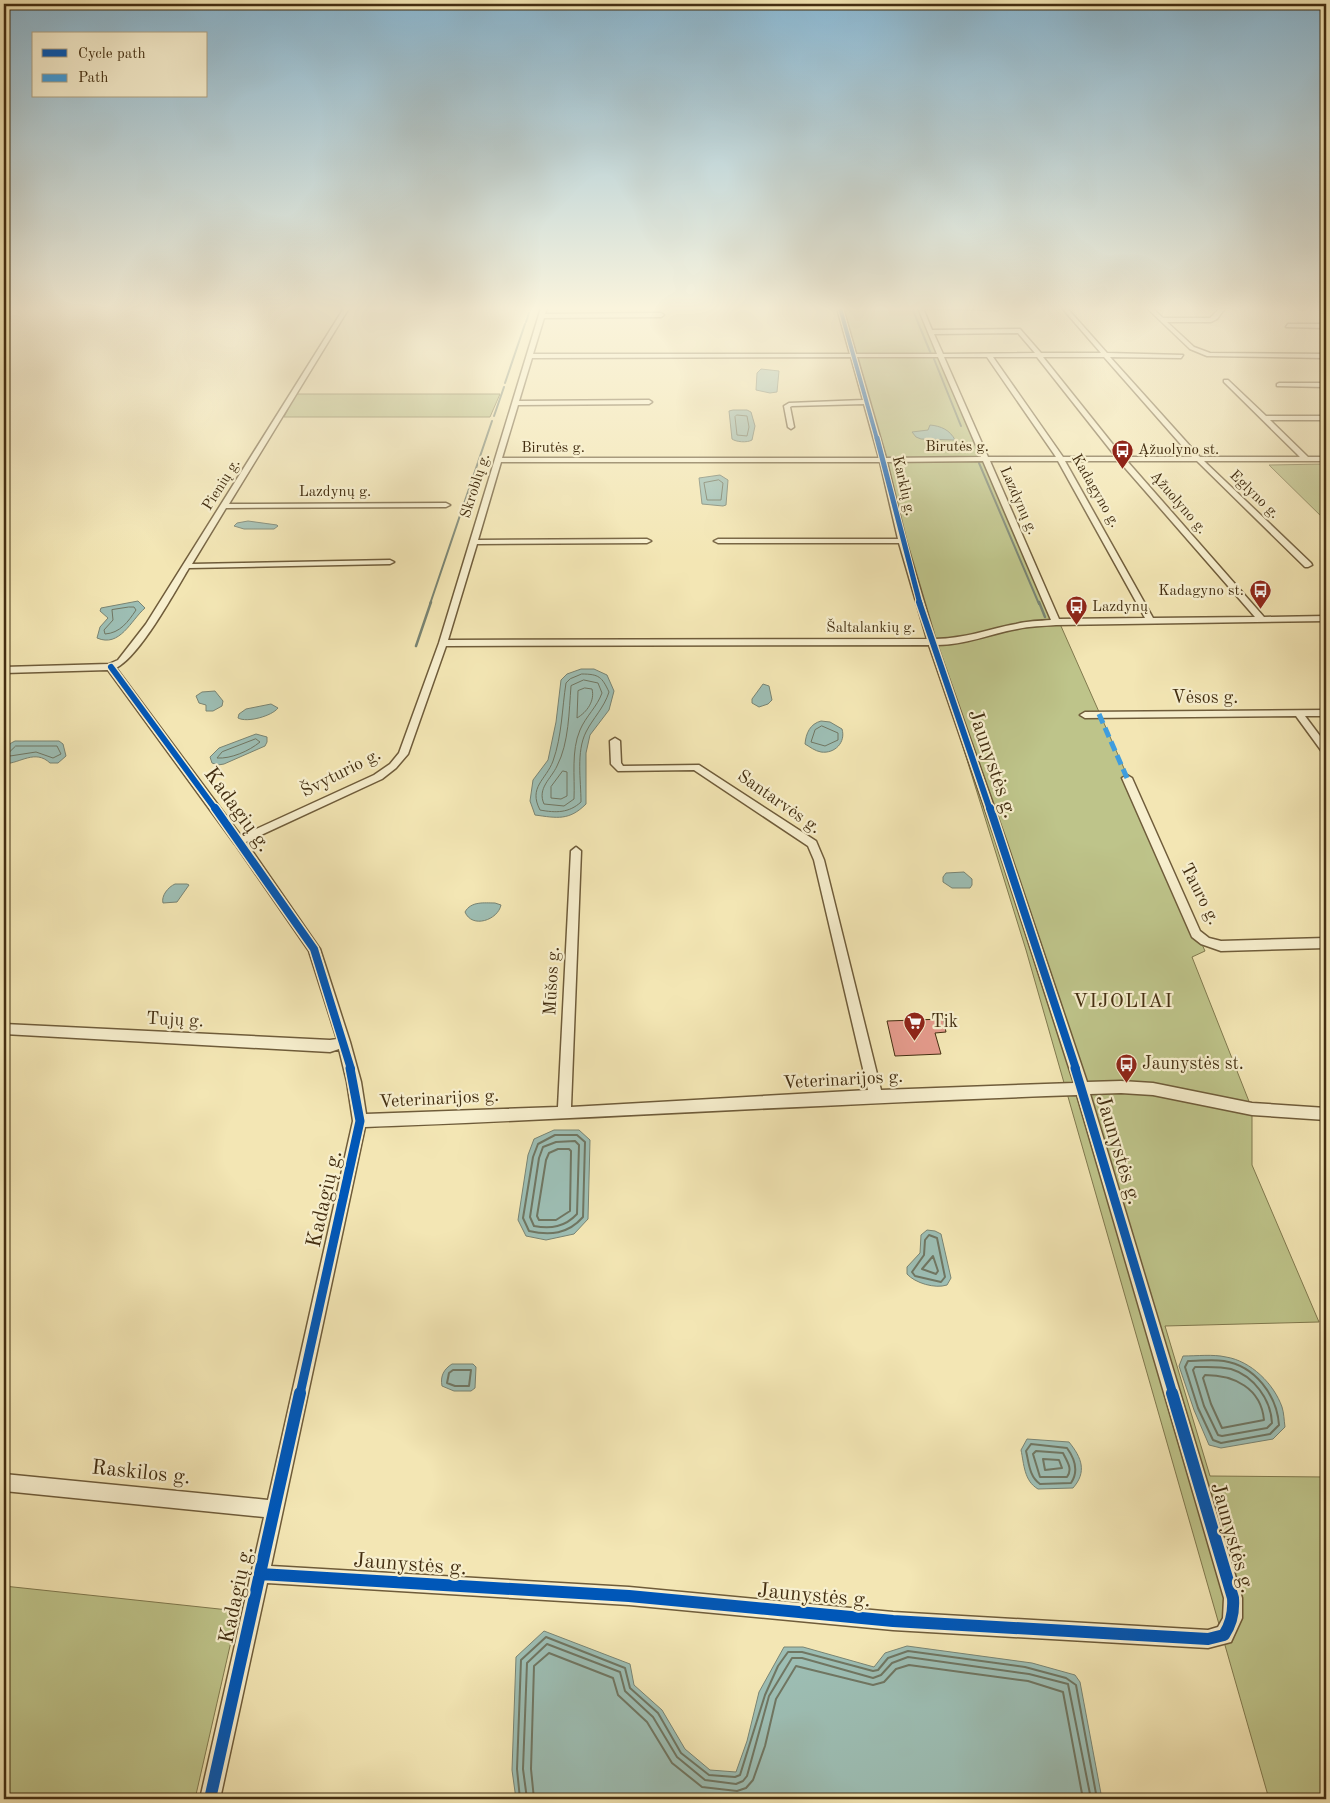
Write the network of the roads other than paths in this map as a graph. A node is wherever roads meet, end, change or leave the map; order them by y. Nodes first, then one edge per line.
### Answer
1 (295, 392) edge
2 (518, 392) edge
3 (863, 392) edge
4 (956, 392) edge
5 (1014, 392) edge
6 (1068, 392) edge
7 (1139, 392) edge
8 (1237, 392) edge
9 (649, 402) dead end
10 (866, 402) junction
11 (515, 403) junction
12 (1264, 418) junction
13 (1326, 418) edge
14 (791, 427) dead end
15 (1198, 458) junction
16 (985, 459) junction
17 (1326, 459) edge
18 (499, 460) junction
19 (883, 460) junction
20 (1062, 460) junction
21 (1122, 460) junction
22 (1307, 460) junction
23 (446, 505) dead end
24 (225, 506) junction
25 (647, 541) dead end
26 (718, 541) dead end
27 (902, 541) junction
28 (472, 542) junction
29 (390, 562) dead end
30 (1308, 565) dead end
31 (187, 566) junction
32 (1262, 620) junction
33 (1326, 620) edge
34 (1056, 622) junction
35 (1151, 622) junction
36 (932, 642) junction
37 (443, 643) junction
38 (110, 667) junction
39 (4, 670) edge
40 (1085, 714) dead end
41 (1298, 714) junction
42 (1326, 714) edge
43 (615, 742) dead end
44 (1326, 751) edge
45 (1127, 778) dead end
46 (239, 841) junction
47 (576, 851) dead end
48 (1326, 943) edge
49 (4, 1029) edge
50 (344, 1042) junction
51 (1082, 1088) junction
52 (876, 1096) junction
53 (564, 1112) junction
54 (1326, 1114) edge
55 (360, 1121) junction
56 (4, 1482) edge
57 (274, 1509) junction
58 (260, 1574) junction
59 (210, 1799) edge

1 - 24 street, Pienių g.
2 - 11 street, Skroblų g.
3 - 10 street, Karklų g.
4 - 16 street, Lazdynų g.
5 - 20 street, Kadagyno g.
6 - 21 street, Ąžuolyno g.
7 - 15 street, Eglyno g.
8 - 12 street
9 - 11 street
10 - 14 street
10 - 19 street, Karklų g.
11 - 18 street, Skroblų g.
12 - 13 street
12 - 22 street
15 - 21 street, Birutės g.
15 - 22 street, Birutės g.
15 - 30 street, Eglyno g.
16 - 19 street, Birutės g.
16 - 20 street, Birutės g.
16 - 34 street, Lazdynų g.
17 - 22 street, Birutės g.
18 - 19 street, Birutės g.
18 - 28 street, Skroblų g.
19 - 27 street, Karklų g.
20 - 21 street, Birutės g.
20 - 35 street, Kadagyno g.
21 - 32 street, Ąžuolyno g.
23 - 24 street, Lazdynų g.
24 - 31 street, Pienių g.
25 - 28 street
26 - 27 street
27 - 36 street, Karklų g.
28 - 37 street, Skroblų g.
29 - 31 street
31 - 38 street, Pienių g.
32 - 33 street, Šaltalankių g.
32 - 35 street, Šaltalankių g.
34 - 35 street, Šaltalankių g.
34 - 36 street, Šaltalankių g.
36 - 37 street, Šaltalankių g.
36 - 51 street, Jaunystės g.
37 - 46 street, Švyturio g.
38 - 39 street
38 - 46 street, Kadagių g.
40 - 41 street, Vėsos g.
41 - 42 street, Vėsos g.
41 - 44 street
43 - 52 street, Santarvės g.
45 - 48 street, Tauro g.
46 - 50 street, Kadagių g.
47 - 53 street, Mūšos g.
49 - 50 street, Tujų g.
50 - 55 street, Kadagių g.
51 - 52 street, Veterinarijos g.
51 - 54 street, Veterinarijos g.
51 - 58 street, Jaunystės g.
52 - 53 street, Veterinarijos g.
53 - 55 street, Veterinarijos g.
55 - 57 street, Kadagių g.
56 - 57 street, Raskilos g.
57 - 58 street, Kadagių g.
58 - 59 street, Kadagių g.

